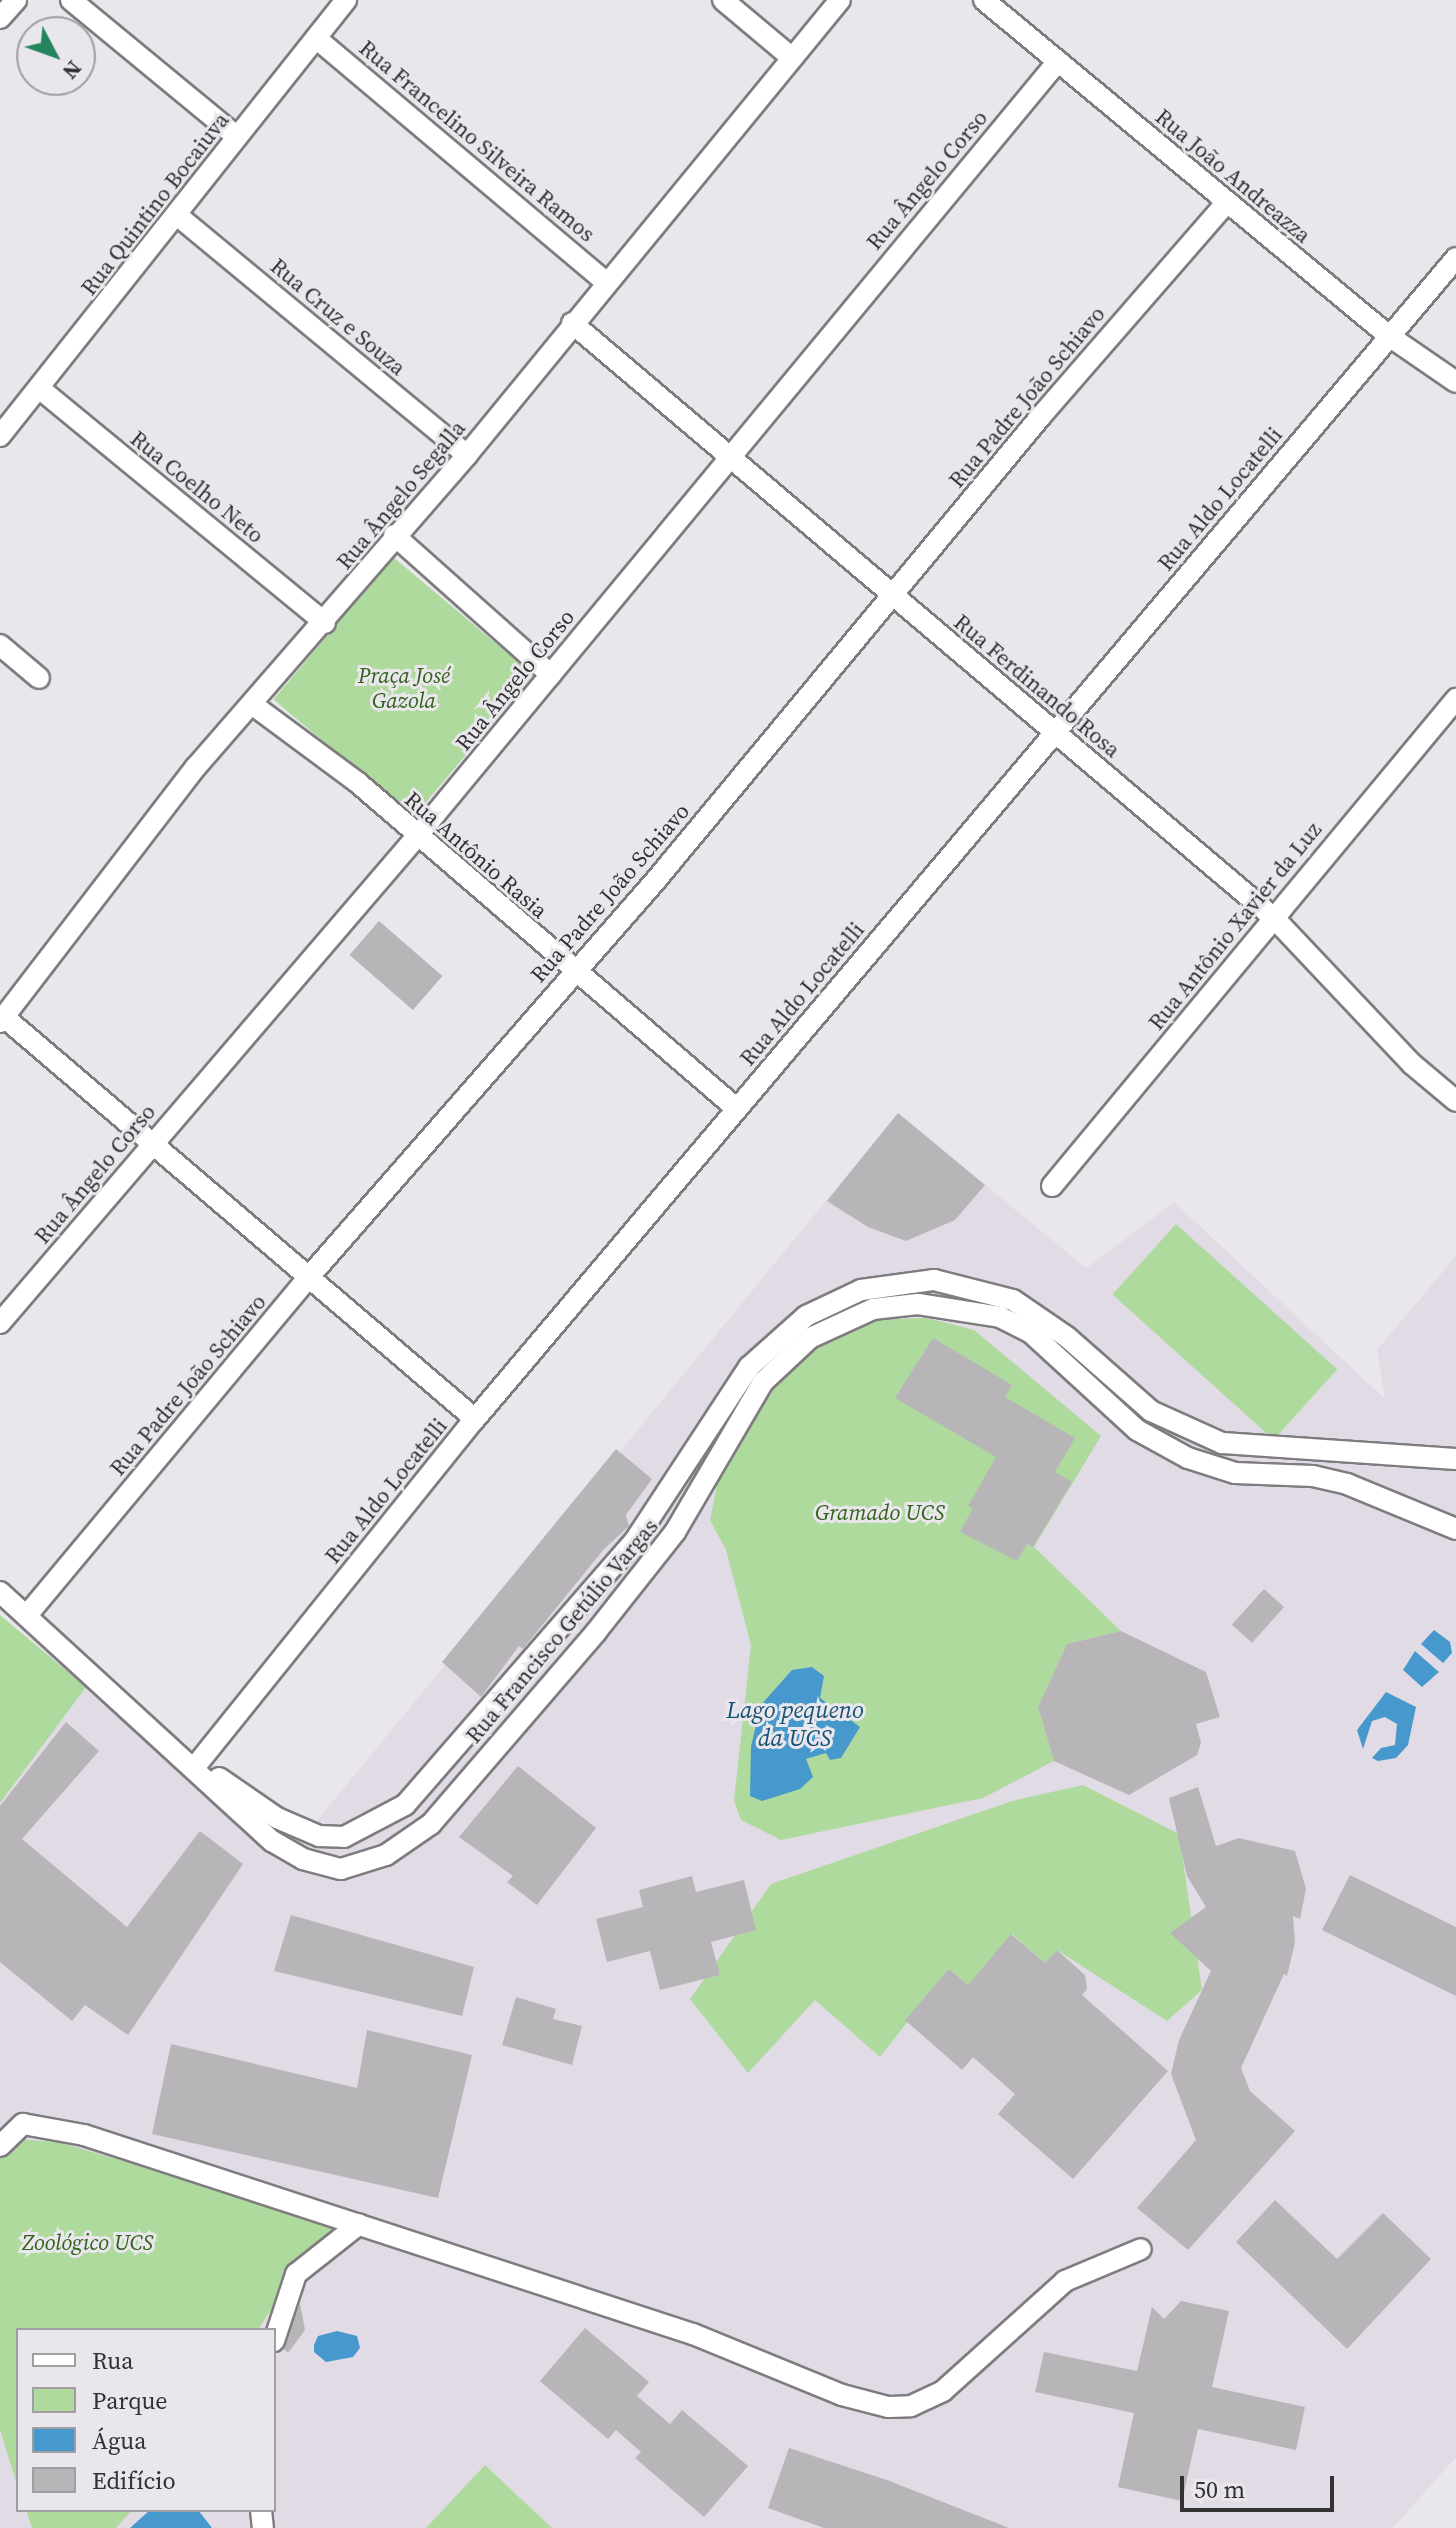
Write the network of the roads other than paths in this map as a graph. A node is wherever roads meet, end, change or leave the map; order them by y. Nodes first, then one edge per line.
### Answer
1 (16, 0) edge
2 (71, 0) edge
3 (346, 0) edge
4 (723, 0) edge
5 (840, 0) edge
6 (984, 0) edge
7 (0, 18) edge
8 (316, 38) junction
9 (792, 58) junction
10 (1058, 61) junction
11 (237, 137) junction
12 (1227, 202) junction
13 (178, 216) junction
14 (1456, 258) edge
15 (606, 282) junction
16 (572, 323) junction
17 (1389, 336) junction
18 (1456, 382) edge
19 (39, 388) junction
20 (0, 436) edge
21 (467, 455) junction
22 (729, 455) junction
23 (394, 535) junction
24 (892, 595) junction
25 (325, 623) junction
26 (0, 645) edge
27 (551, 675) junction
28 (39, 678) dead end
29 (1456, 699) edge
30 (253, 705) junction
31 (1054, 732) junction
32 (418, 835) junction
33 (1273, 917) junction
34 (573, 973) junction
35 (2, 1020) edge
36 (1456, 1101) edge
37 (737, 1109) junction
38 (151, 1145) junction
39 (1052, 1186) dead end
40 (308, 1278) junction
41 (0, 1323) edge
42 (475, 1419) junction
43 (1222, 1443) junction
44 (1188, 1458) junction
45 (1456, 1459) edge
46 (1456, 1529) edge
47 (0, 1592) edge
48 (28, 1614) junction
49 (192, 1763) junction
50 (0, 2146) edge
51 (359, 2224) junction
52 (1141, 2249) dead end
53 (276, 2335) edge

1 - 7 street
2 - 11 street
3 - 8 street, Rua Quintino Bocaiuva
4 - 9 street
5 - 9 street, Rua Ângelo Segalla
6 - 10 street, Rua João Andreazza
8 - 11 street, Rua Quintino Bocaiuva
8 - 15 street, Rua Francelino Silveira Ramos
9 - 15 street, Rua Ângelo Segalla
10 - 12 street, Rua João Andreazza
10 - 22 street, Rua Ângelo Corso
11 - 13 street, Rua Quintino Bocaiuva
12 - 17 street, Rua João Andreazza
12 - 24 street, Rua Padre João Schiavo
13 - 19 street, Rua Quintino Bocaiuva
13 - 21 street, Rua Cruz e Souza
14 - 17 street, Rua Aldo Locatelli
15 - 16 street, Rua Ângelo Segalla
16 - 21 street, Rua Ângelo Segalla
16 - 22 street, Rua Ferdinando Rosa
17 - 18 street, Rua João Andreazza
17 - 31 street, Rua Aldo Locatelli
19 - 20 street, Rua Quintino Bocaiuva
19 - 25 street, Rua Coelho Neto
21 - 23 street, Rua Ângelo Segalla
22 - 24 street, Rua Ferdinando Rosa
22 - 27 street, Rua Ângelo Corso
23 - 25 street, Rua Ângelo Segalla
23 - 27 street
24 - 31 street, Rua Ferdinando Rosa
24 - 34 street, Rua Padre João Schiavo
25 - 30 street, Rua Ângelo Segalla
26 - 28 street
27 - 32 street, Rua Ângelo Corso
29 - 33 street, Rua Antônio Xavier da Luz
30 - 32 street, Rua Antônio Rasia
30 - 35 street, Rua Ângelo Segalla
31 - 33 street, Rua Ferdinando Rosa
31 - 37 street, Rua Aldo Locatelli
32 - 34 street, Rua Antônio Rasia
32 - 38 street, Rua Ângelo Corso
33 - 36 street, Rua Ferdinando Rosa
33 - 39 street, Rua Antônio Xavier da Luz
34 - 37 street, Rua Antônio Rasia
34 - 40 street, Rua Padre João Schiavo
35 - 38 street
37 - 42 street, Rua Aldo Locatelli
38 - 40 street
38 - 41 street, Rua Ângelo Corso
40 - 42 street
40 - 48 street, Rua Padre João Schiavo
42 - 49 street, Rua Aldo Locatelli
43 - 44 street
43 - 45 street, Rua Francisco Getúlio Vargas
43 - 49 street, Rua Francisco Getúlio Vargas
44 - 46 street, Rua Francisco Getúlio Vargas
44 - 49 street, Rua Francisco Getúlio Vargas
47 - 48 street
48 - 49 street
50 - 51 street
51 - 52 street
51 - 53 street

